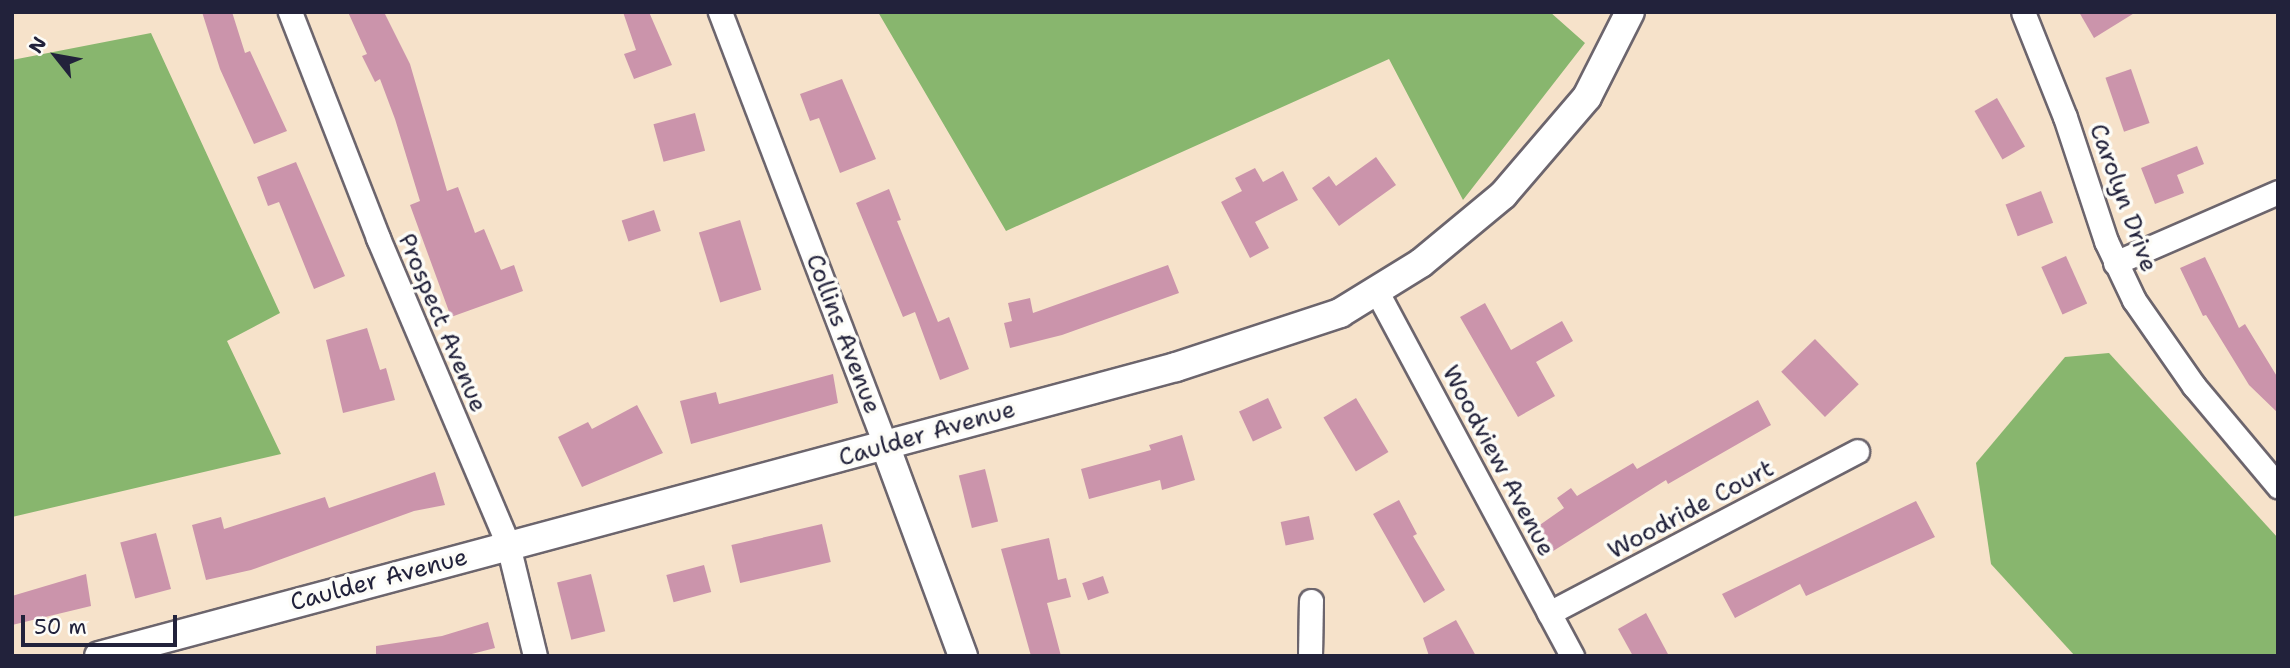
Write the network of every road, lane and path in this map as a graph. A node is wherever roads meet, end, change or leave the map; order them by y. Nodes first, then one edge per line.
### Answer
1 (290, 12) edge
2 (720, 12) edge
3 (1630, 12) edge
4 (2024, 12) edge
5 (2278, 192) edge
6 (2115, 263) junction
7 (1377, 292) junction
8 (886, 444) junction
9 (1857, 451) dead end
10 (2278, 485) edge
11 (508, 545) junction
12 (1311, 601) dead end
13 (1549, 613) junction
14 (173, 646) edge
15 (99, 656) edge
16 (535, 656) edge
17 (962, 656) edge
18 (1310, 656) edge
19 (1572, 656) edge

1 - 11 street, Prospect Avenue
2 - 8 street, Collins Avenue
3 - 7 street, Caulder Avenue
4 - 6 street, Carolyn Drive
5 - 6 street
6 - 10 street, Carolyn Drive
7 - 8 street, Caulder Avenue
7 - 13 street, Woodview Avenue
8 - 11 street, Caulder Avenue
8 - 17 street, Collins Avenue
9 - 13 street, Woodride Court
11 - 14 street, Caulder Avenue
11 - 16 street, Prospect Avenue
12 - 18 street
13 - 19 street, Woodview Avenue
14 - 15 street, Caulder Avenue

